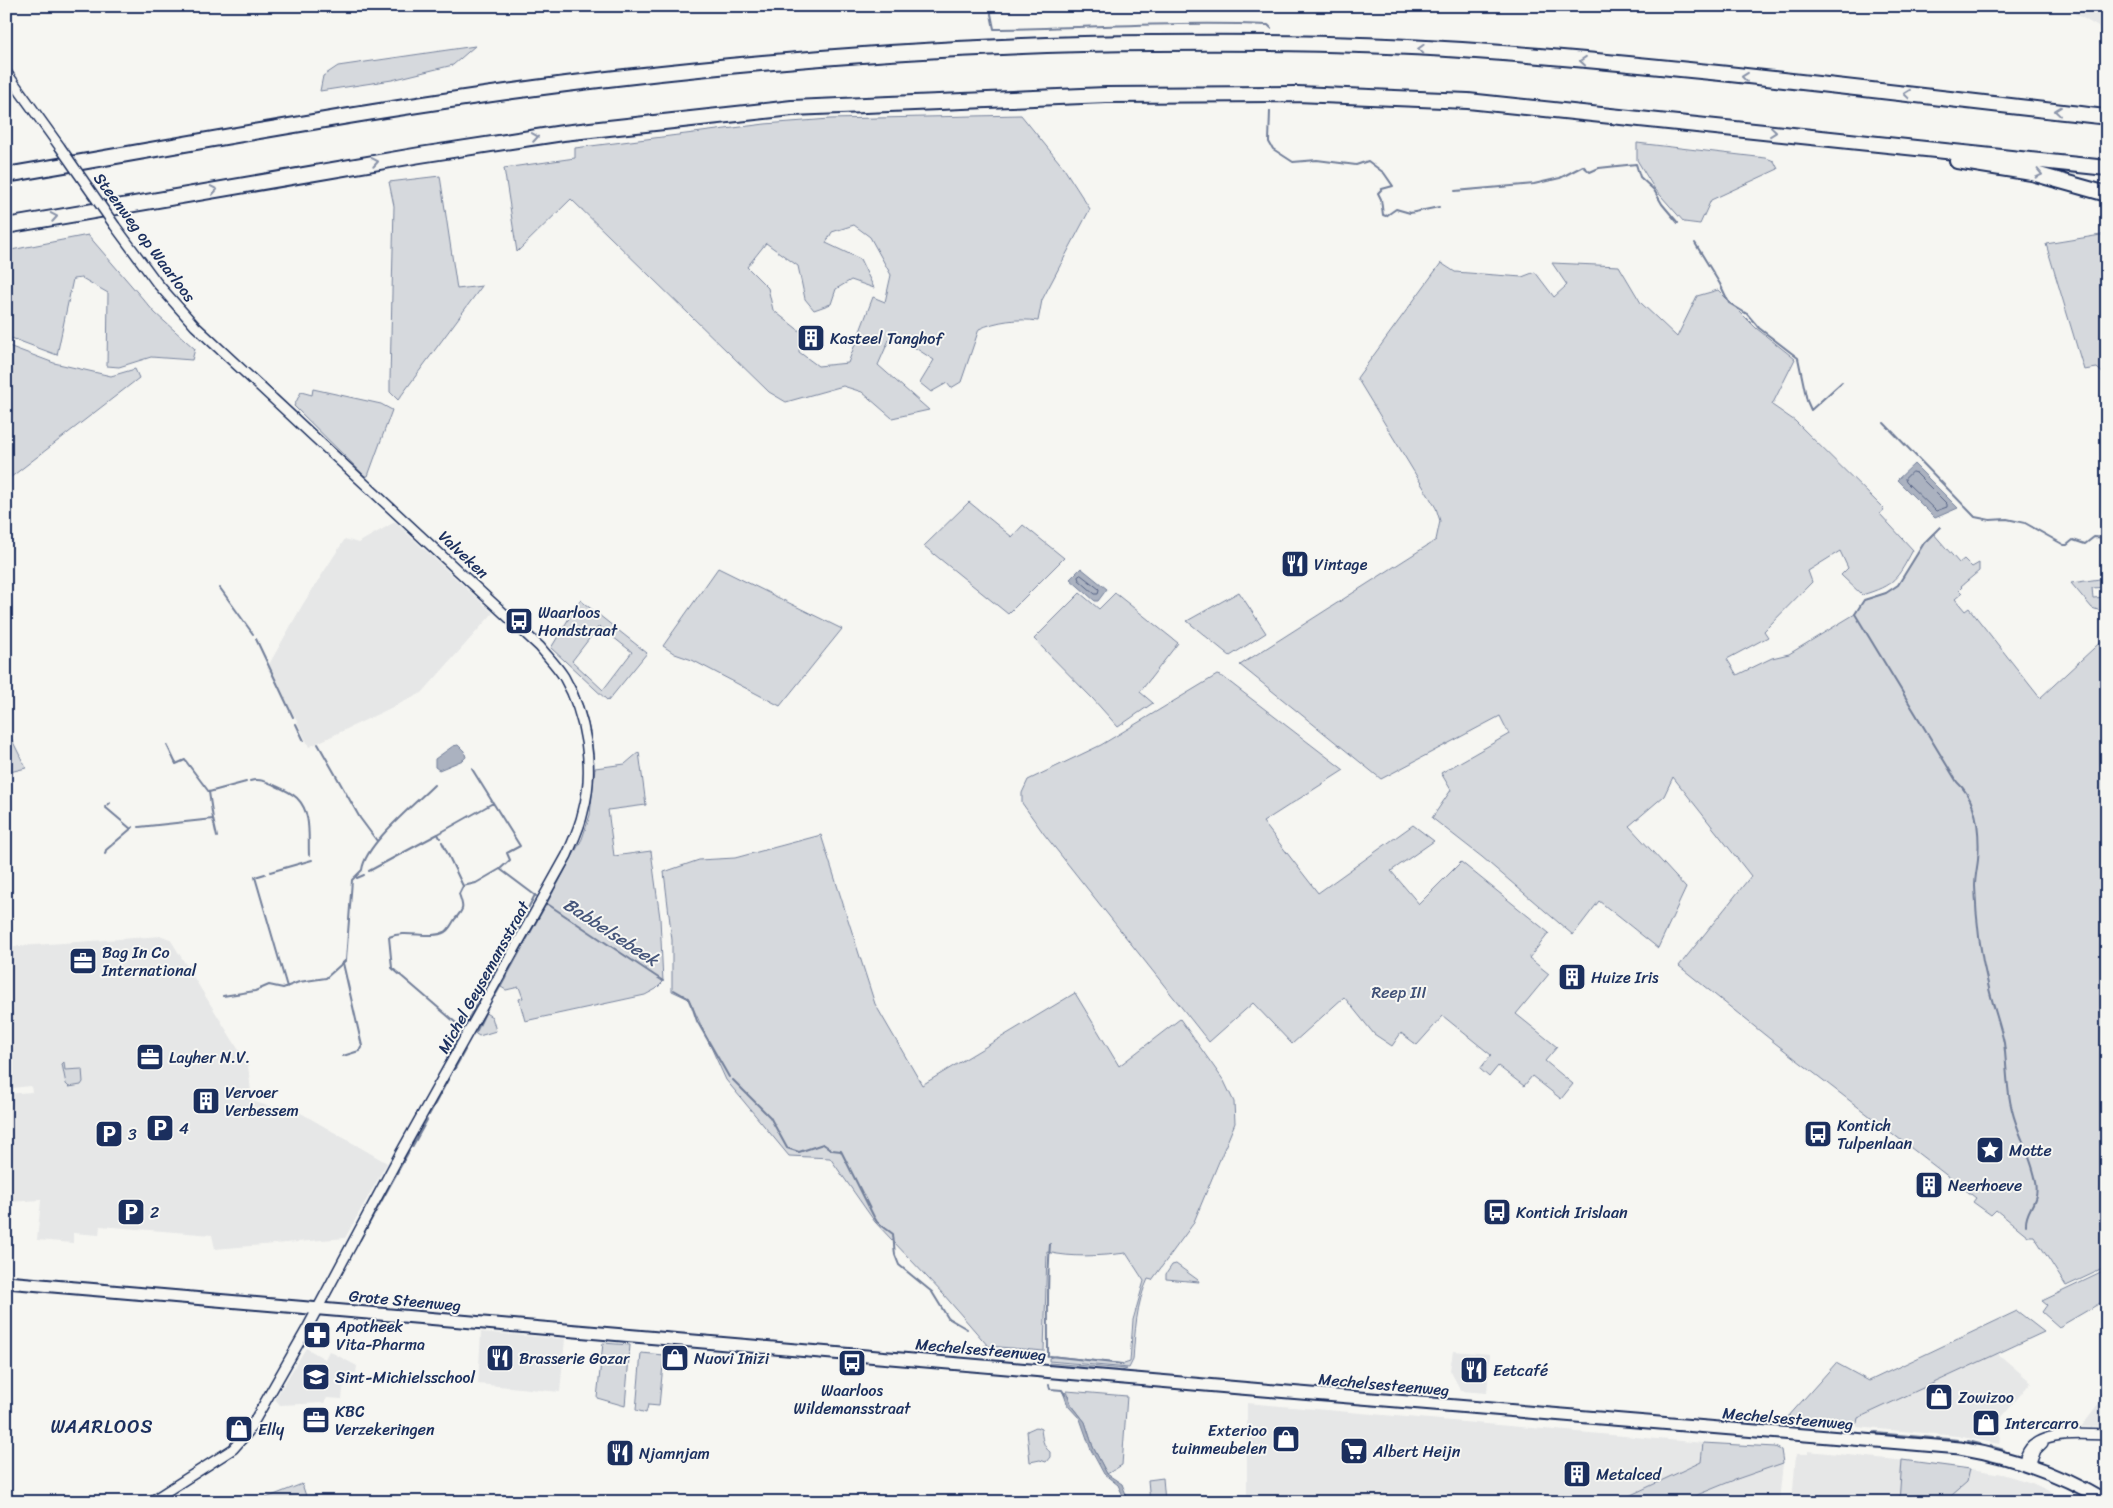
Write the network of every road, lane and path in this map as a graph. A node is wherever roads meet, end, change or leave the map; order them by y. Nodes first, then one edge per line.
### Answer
1 (6, 72) edge
2 (2107, 116) edge
3 (1991, 160) junction
4 (2107, 168) edge
5 (6, 175) edge
6 (2107, 194) edge
7 (6, 226) edge
8 (367, 484) joint
9 (540, 647) joint
10 (6, 1282) edge
11 (317, 1309) junction
12 (802, 1350) joint
13 (2107, 1435) edge
14 (2026, 1465) junction
15 (150, 1502) edge
16 (2107, 1502) edge

1 - 8 street, Steenweg op Waarloos, bridge
2 -> 5 highway
3 - 4 highway
3 -> 6 highway
7 -> 3 highway
8 - 9 street, Valveken
9 - 11 street, Michel Geysemansstraat
10 - 11 main road, Grote Steenweg
11 - 12 main road, Grote Steenweg
11 - 15 street, Michel Geysemansstraat
12 - 14 main road, Mechelsesteenweg
13 - 14 street
14 - 16 main road, Mechelsesteenweg

